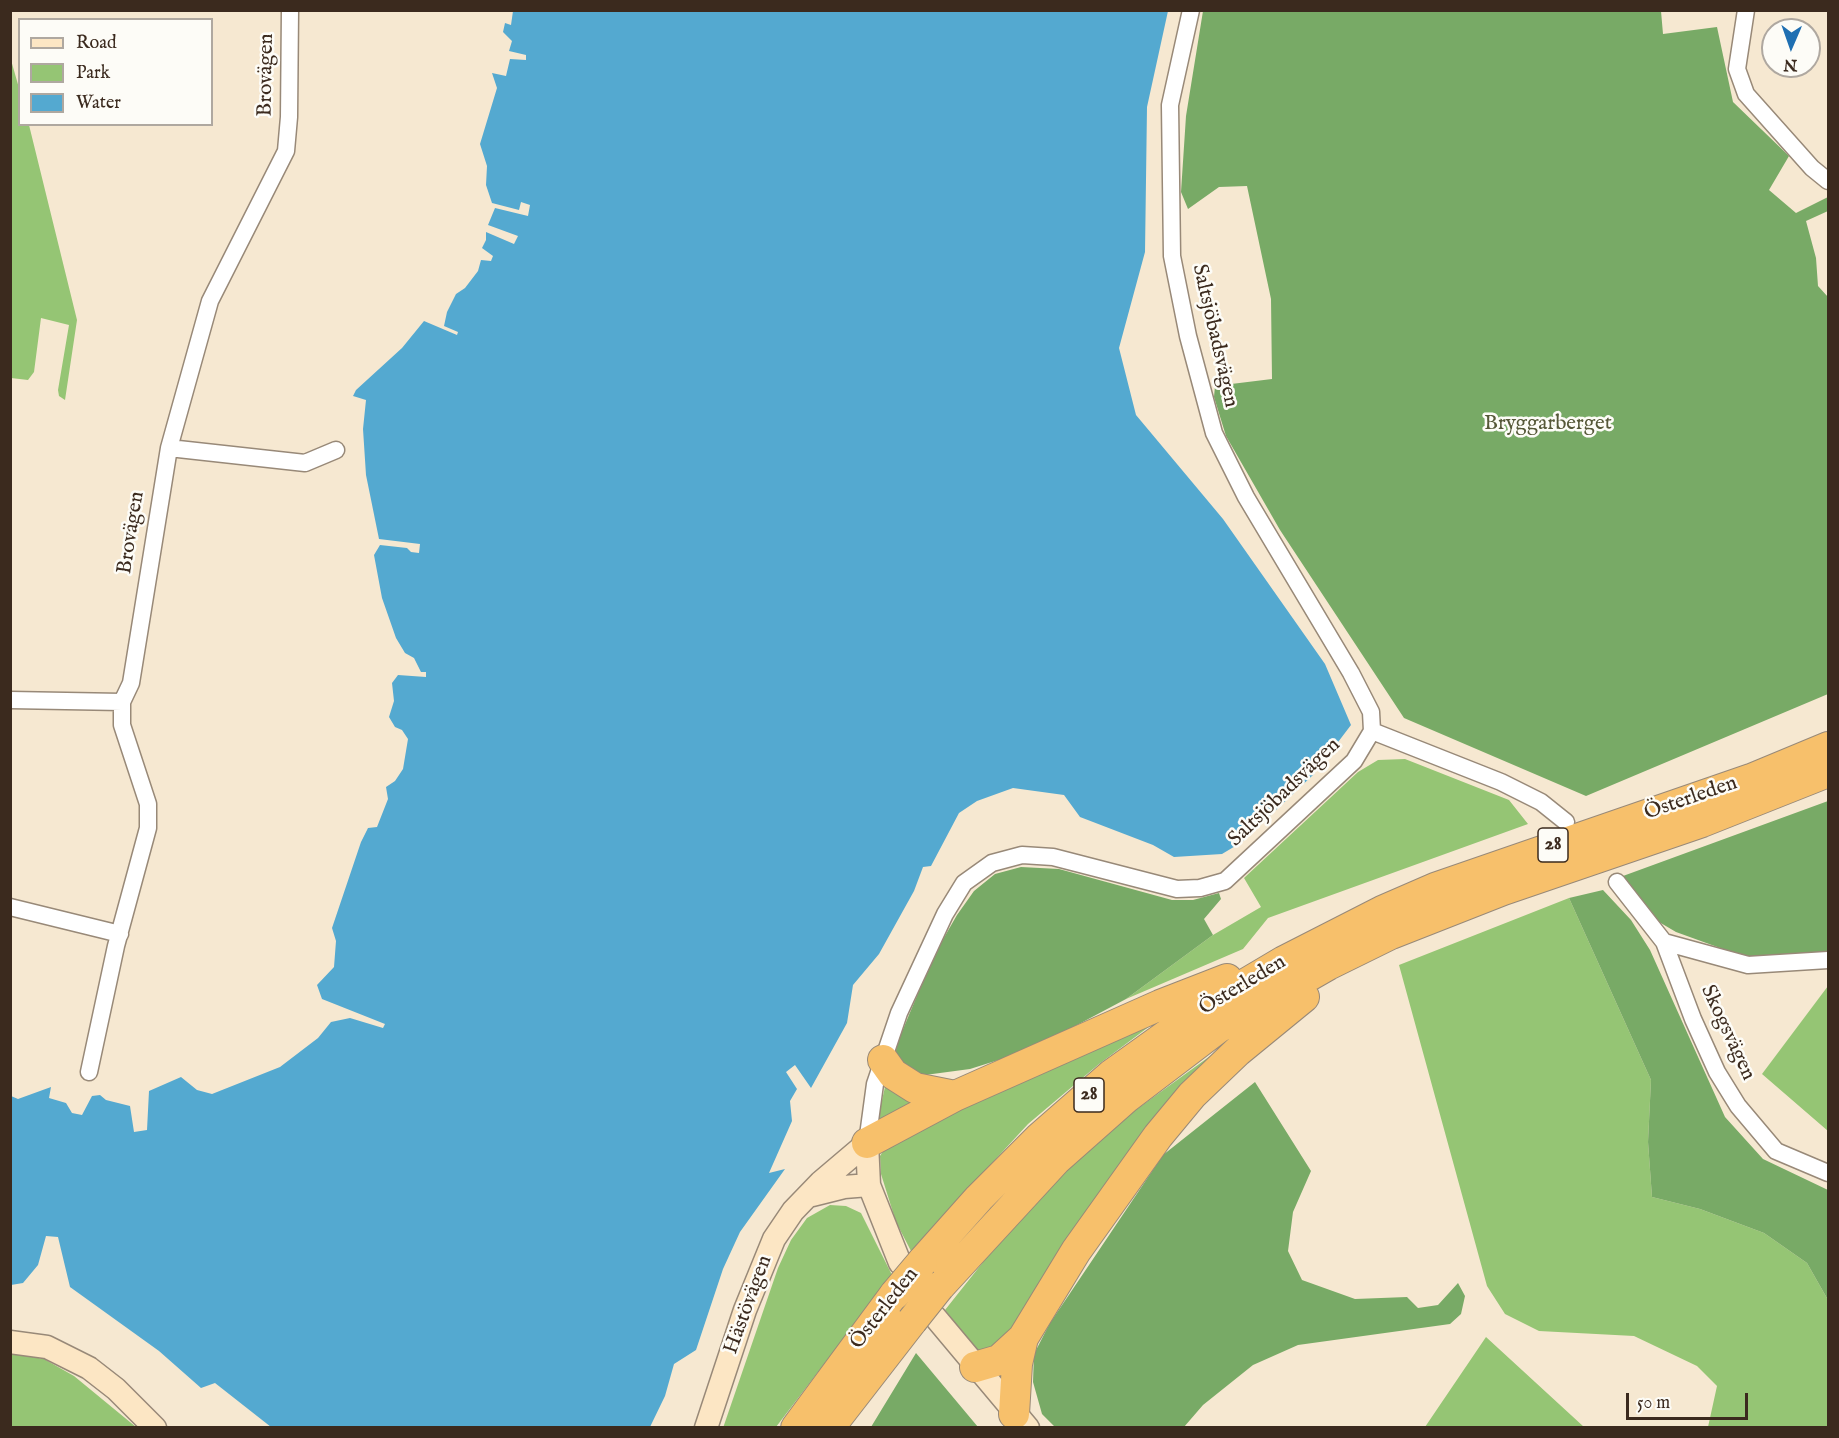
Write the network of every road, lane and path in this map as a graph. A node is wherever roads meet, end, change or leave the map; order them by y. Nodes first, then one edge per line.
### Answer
1 (290, 10) edge
2 (1191, 10) edge
3 (1746, 10) edge
4 (1828, 181) edge
5 (169, 448) junction
6 (336, 450) dead end
7 (10, 700) edge
8 (122, 702) junction
9 (1372, 731) junction
10 (1828, 747) edge
11 (1828, 772) edge
12 (1566, 822) dead end
13 (1617, 882) dead end
14 (10, 907) edge
15 (120, 934) junction
16 (1391, 934) junction
17 (1664, 942) junction
18 (1828, 960) edge
19 (1284, 961) junction
20 (883, 1060) junction
21 (89, 1072) dead end
22 (955, 1096) junction
23 (867, 1143) junction
24 (1828, 1173) edge
25 (869, 1185) junction
26 (812, 1195) junction
27 (911, 1263) junction
28 (923, 1319) junction
29 (1023, 1338) junction
30 (10, 1342) edge
31 (975, 1367) junction
32 (1021, 1421) edge
33 (155, 1428) edge
34 (706, 1428) edge
35 (796, 1428) edge
36 (829, 1428) edge

1 - 5 street, Brovägen
2 - 9 street, Saltsjöbadsvägen
3 - 4 street
5 - 6 street
5 - 8 street, Brovägen
7 - 8 street
8 - 15 street, Brovägen
9 - 12 street
9 - 20 street, Saltsjöbadsvägen
10 - 19 highway, Österleden / 28
11 - 16 highway, Österleden / 28
13 - 17 street, Skogsvägen
14 - 15 street
15 - 21 street, Brovägen
16 - 28 highway, Österleden / 28, bridge
16 - 29 highway
17 - 18 street
17 - 24 street, Skogsvägen
19 - 22 highway
19 - 27 highway, Österleden / 28
20 - 22 highway
20 - 23 street, Saltsjöbadsvägen
22 - 23 highway
23 - 25 street
23 - 26 street, Hästövägen
25 - 26 street, Hästövägen
25 - 27 street
26 - 34 street, Hästövägen
27 - 35 highway, Österleden / 28, bridge
28 - 31 street
28 - 36 highway, Österleden / 28
29 - 31 highway
29 - 32 highway
30 - 33 street
31 - 32 street

